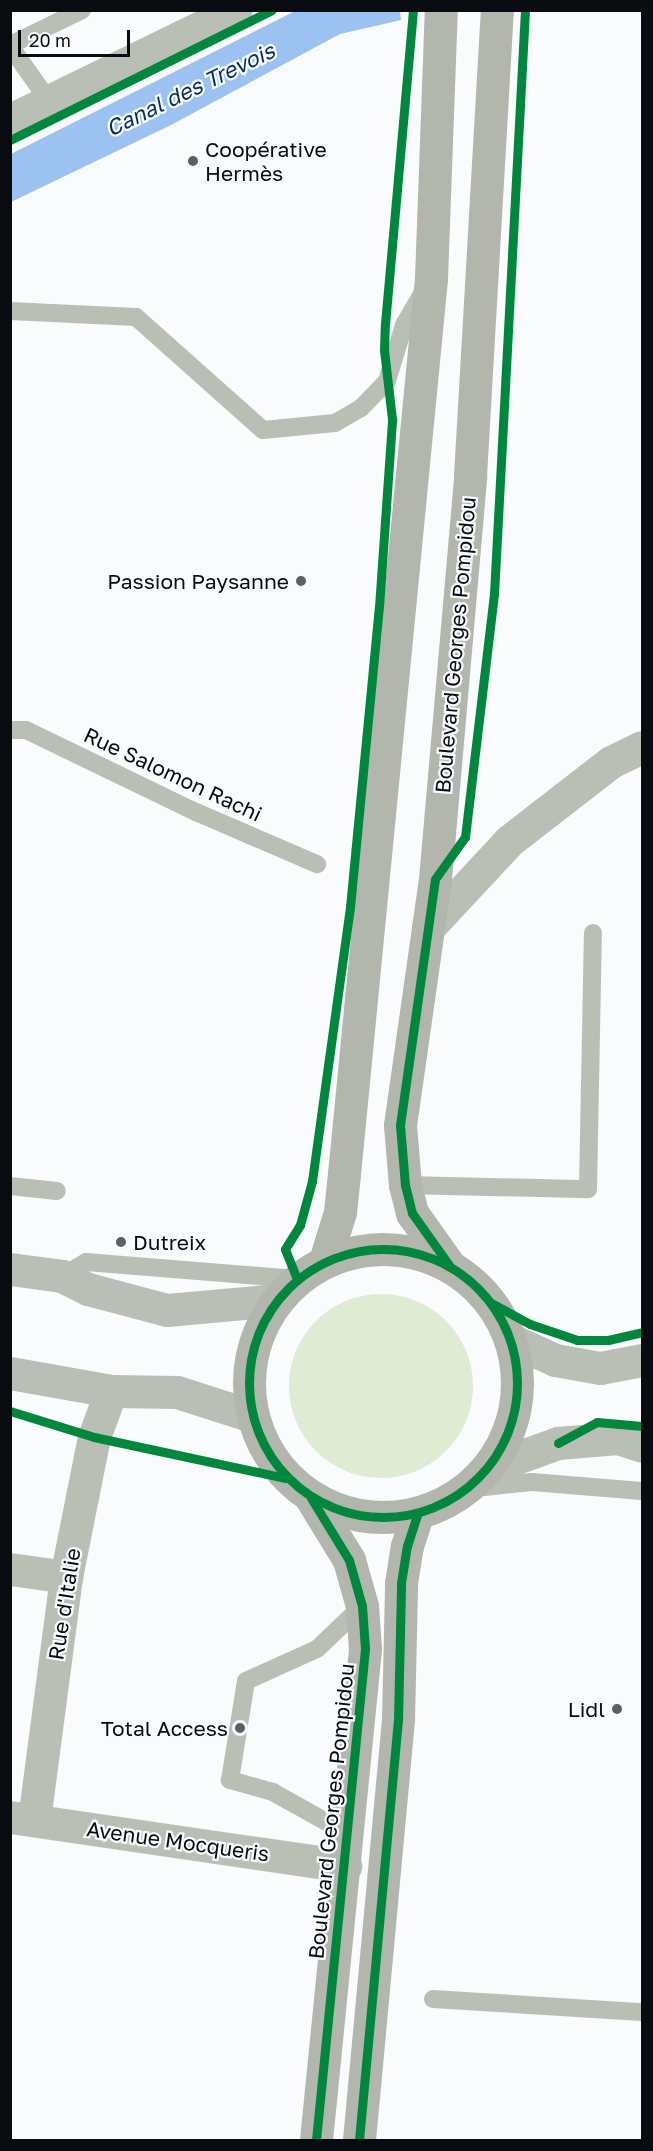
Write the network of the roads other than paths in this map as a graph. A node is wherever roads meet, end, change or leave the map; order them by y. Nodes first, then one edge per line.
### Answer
1 (82, 10) edge
2 (236, 10) edge
3 (441, 10) edge
4 (497, 10) edge
5 (10, 46) edge
6 (49, 101) junction
7 (10, 120) edge
8 (431, 278) junction
9 (10, 311) edge
10 (10, 730) edge
11 (642, 747) edge
12 (317, 864) dead end
13 (428, 928) junction
14 (593, 933) dead end
15 (405, 1185) junction
16 (10, 1186) edge
17 (57, 1191) dead end
18 (325, 1261) junction
19 (449, 1265) junction
20 (10, 1269) edge
21 (287, 1289) junction
22 (511, 1340) junction
23 (642, 1360) edge
24 (10, 1372) edge
25 (111, 1391) junction
26 (252, 1416) junction
27 (642, 1446) edge
28 (476, 1479) junction
29 (642, 1491) edge
30 (311, 1498) junction
31 (418, 1513) junction
32 (10, 1569) edge
33 (66, 1576) junction
34 (362, 1606) junction
35 (22, 1819) edge
36 (348, 1834) junction
37 (345, 1866) junction
38 (434, 1999) dead end
39 (642, 2012) edge
40 (316, 2140) edge
41 (359, 2140) edge

1 - 5 lane
2 - 6 street
3 - 8 main road
4 - 13 main road, Boulevard Georges Pompidou
5 - 6 lane
6 - 7 street
8 - 9 lane
8 - 18 main road
10 - 12 lane, Rue Salomon Rachi
11 - 13 street
13 - 15 main road, Boulevard Georges Pompidou
14 - 15 lane
15 - 19 main road, Boulevard Georges Pompidou
16 - 17 lane
18 - 19 main road, Boulevard Georges Pompidou
18 - 21 main road, Boulevard Georges Pompidou
19 - 22 main road, Boulevard Georges Pompidou
20 - 21 main road
21 - 26 main road, Boulevard Georges Pompidou
22 - 23 street
22 - 28 main road, Boulevard Georges Pompidou
24 - 25 main road
25 - 26 main road
25 - 33 street, Rue d'Italie
26 - 30 main road, Boulevard Georges Pompidou
27 - 28 street
28 - 29 lane
28 - 31 main road, Boulevard Georges Pompidou
30 - 31 main road, Boulevard Georges Pompidou
30 - 34 main road, Boulevard Georges Pompidou
31 - 41 main road
32 - 33 street
33 - 35 street, Rue d'Italie
34 - 36 main road, Boulevard Georges Pompidou
34 - 36 lane
35 - 37 street, Avenue Mocqueris
36 - 37 main road, Boulevard Georges Pompidou
37 - 40 main road, Boulevard Georges Pompidou
38 - 39 lane

